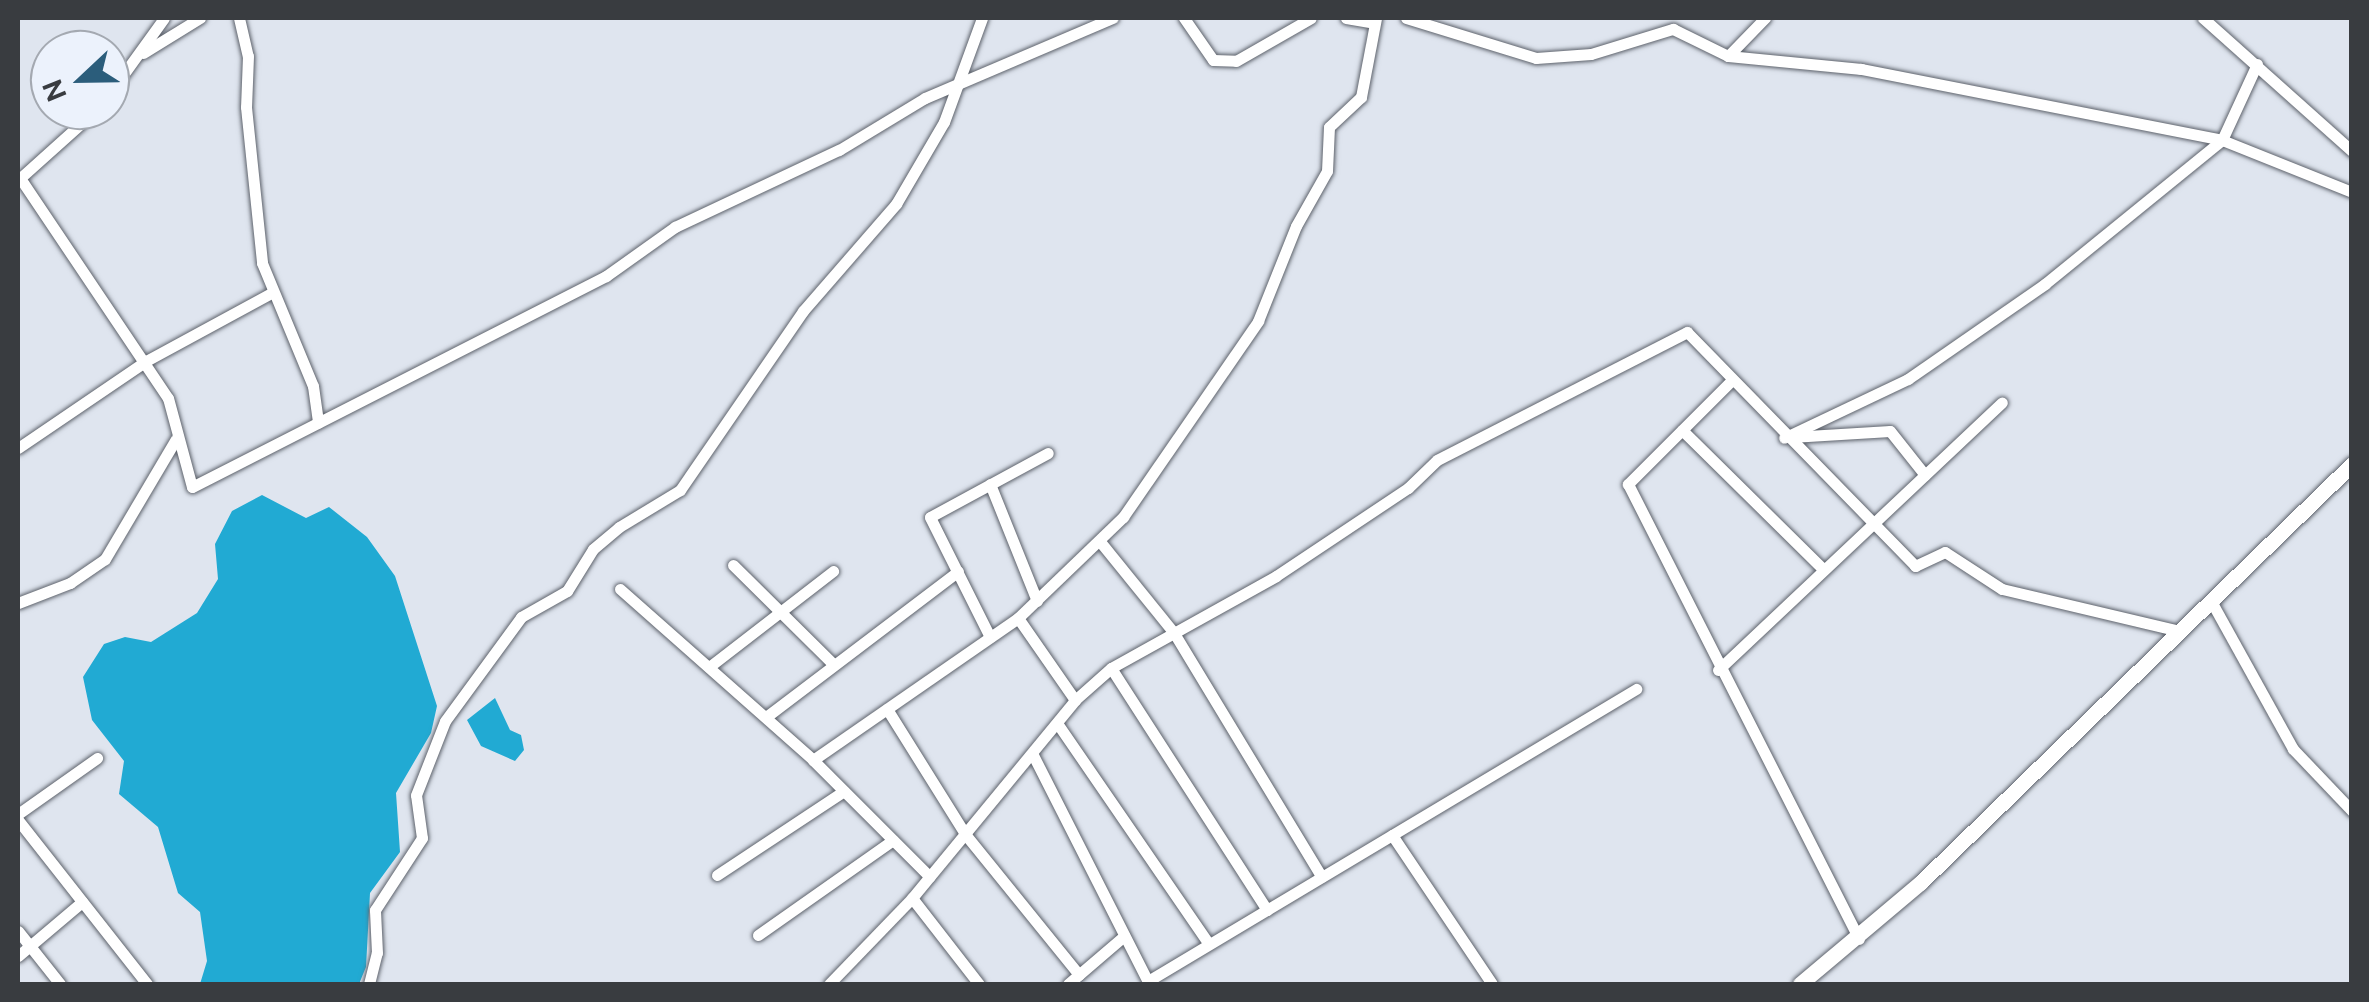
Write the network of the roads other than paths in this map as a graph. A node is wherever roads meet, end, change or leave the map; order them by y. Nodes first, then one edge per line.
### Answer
1 (164, 18) edge
2 (200, 18) edge
3 (239, 18) edge
4 (982, 18) edge
5 (1113, 18) edge
6 (1184, 18) edge
7 (1311, 18) edge
8 (1346, 18) edge
9 (1406, 18) edge
10 (1765, 18) edge
11 (2203, 18) edge
12 (1374, 20) edge
13 (140, 55) junction
14 (1728, 56) junction
15 (2258, 64) junction
16 (130, 68) edge
17 (953, 86) junction
18 (74, 130) edge
19 (2222, 140) junction
20 (2352, 151) edge
21 (19, 179) edge
22 (2352, 192) edge
23 (271, 293) junction
24 (146, 361) junction
25 (1731, 380) junction
26 (2002, 402) dead end
27 (318, 424) junction
28 (1682, 430) junction
29 (1784, 438) junction
30 (176, 439) junction
31 (18, 448) edge
32 (1048, 453) dead end
33 (2352, 464) edge
34 (1926, 475) junction
35 (990, 484) junction
36 (1871, 526) junction
37 (1102, 544) junction
38 (733, 565) dead end
39 (1824, 570) junction
40 (833, 571) dead end
41 (958, 572) junction
42 (620, 588) dead end
43 (2211, 600) junction
44 (1037, 601) junction
45 (18, 603) edge
46 (780, 612) junction
47 (1018, 618) junction
48 (2180, 631) junction
49 (1174, 633) junction
50 (990, 637) junction
51 (832, 664) junction
52 (709, 667) junction
53 (1111, 668) junction
54 (1718, 670) junction
55 (1636, 689) dead end
56 (1075, 700) junction
57 (887, 709) junction
58 (766, 717) junction
59 (1057, 724) junction
60 (1034, 755) junction
61 (96, 758) dead end
62 (813, 760) junction
63 (844, 790) junction
64 (2352, 811) edge
65 (18, 817) edge
66 (965, 834) junction
67 (1392, 835) junction
68 (894, 840) junction
69 (717, 874) dead end
70 (930, 877) junction
71 (1322, 877) junction
72 (912, 898) junction
73 (82, 902) junction
74 (1267, 910) junction
75 (18, 931) edge
76 (758, 936) dead end
77 (1124, 936) junction
78 (1859, 939) junction
79 (1209, 944) junction
80 (29, 946) junction
81 (18, 956) edge
82 (1079, 975) junction
83 (1148, 983) edge
84 (60, 984) edge
85 (147, 984) edge
86 (369, 984) edge
87 (829, 984) edge
88 (979, 984) edge
89 (1068, 984) edge
90 (1492, 984) edge
91 (1800, 984) edge

1 - 13 street
2 - 13 street
3 - 23 street
4 - 17 street
5 - 17 street
6 - 7 street
8 - 12 street
9 - 14 street
10 - 14 street
11 - 15 street
12 - 37 street
13 - 16 street
14 - 19 street
15 - 19 street
15 - 20 street
17 - 27 street
17 - 86 street
18 - 21 street
19 - 22 street
19 - 29 street
21 - 24 street
23 - 24 street
23 - 27 street
24 - 30 street
24 - 31 street
25 - 28 street
25 - 29 street
25 - 49 street
26 - 34 street
27 - 30 street
28 - 39 street
28 - 54 street
29 - 34 street
29 - 36 street
30 - 45 street
32 - 35 street
33 - 43 main road
34 - 36 street
35 - 41 street
35 - 44 street
36 - 39 street
36 - 48 street
37 - 44 street
37 - 49 street
38 - 46 street
39 - 54 street
40 - 46 street
41 - 50 street
41 - 51 street
42 - 52 street
43 - 48 main road
43 - 64 street
44 - 47 street
46 - 51 street
46 - 52 street
47 - 50 street
47 - 56 street
48 - 78 main road
49 - 53 street
49 - 71 street
50 - 57 street
51 - 58 street
52 - 58 street
53 - 56 street
53 - 74 street
54 - 78 street
55 - 67 street
56 - 59 street
57 - 62 street
57 - 66 street
58 - 62 street
59 - 60 street
59 - 79 street
60 - 66 street
60 - 77 street
61 - 65 street
62 - 63 street
63 - 68 street
63 - 69 street
65 - 73 street
66 - 70 street
66 - 82 street
67 - 71 street
67 - 90 street
68 - 70 street
68 - 76 street
70 - 72 street
71 - 74 street
72 - 87 street
72 - 88 street
73 - 80 street
73 - 85 street
74 - 79 street
75 - 80 street
77 - 82 street
77 - 83 street
78 - 91 main road
79 - 83 street
80 - 81 street
80 - 84 street
82 - 89 street

